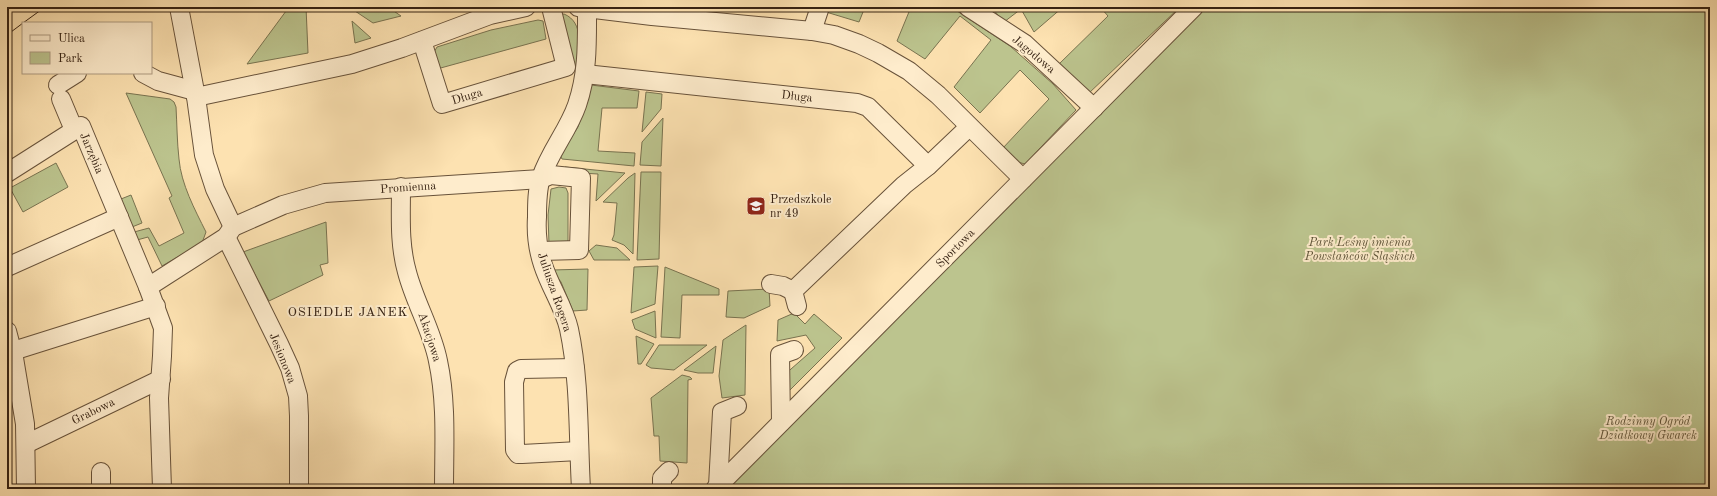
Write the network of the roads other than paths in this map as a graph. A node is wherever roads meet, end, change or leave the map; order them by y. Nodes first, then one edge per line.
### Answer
1 (179, 7) edge
2 (526, 7) edge
3 (551, 7) edge
4 (820, 7) edge
5 (968, 7) edge
6 (1194, 7) edge
7 (583, 8) edge
8 (812, 31) junction
9 (422, 41) junction
10 (76, 74) edge
11 (145, 74) edge
12 (585, 74) junction
13 (196, 94) junction
14 (1094, 108) junction
15 (969, 127) junction
16 (74, 130) junction
17 (928, 166) junction
18 (7, 173) edge
19 (541, 179) junction
20 (1023, 179) junction
21 (401, 187) junction
22 (119, 217) junction
23 (230, 232) junction
24 (540, 251) junction
25 (7, 267) edge
26 (771, 284) dead end
27 (148, 287) junction
28 (156, 306) junction
29 (7, 331) edge
30 (794, 350) dead end
31 (11, 357) edge
32 (575, 368) junction
33 (161, 379) junction
34 (737, 406) dead end
35 (781, 422) junction
36 (26, 444) junction
37 (579, 451) junction
38 (669, 471) dead end
39 (717, 487) edge
40 (26, 489) edge
41 (162, 489) edge
42 (299, 489) edge
43 (444, 489) edge
44 (581, 489) edge
45 (662, 489) edge

1 - 13 street, Jesionowa
2 - 9 street
3 - 9 street, Długa
4 - 8 street
5 - 14 street, Jagodowa
6 - 14 street, Sportowa
7 - 8 street
7 - 12 street, Juliusza Rogera
8 - 15 street
9 - 13 street
10 - 16 street
11 - 13 street
12 - 17 street, Długa
12 - 19 street, Juliusza Rogera
13 - 23 street, Jesionowa
14 - 20 street, Sportowa
15 - 17 street
15 - 20 street
16 - 18 street, Jarzębia
16 - 22 street, Jarzębia
17 - 26 street
19 - 21 street, Promienna
19 - 24 street, Juliusza Rogera
19 - 24 street, Promienna
20 - 35 street, Sportowa
21 - 23 street, Promienna
21 - 43 street, Akacjowa
22 - 25 street
22 - 27 street, Jarzębia
23 - 27 street, Promienna
23 - 42 street, Jesionowa
24 - 32 street, Juliusza Rogera
27 - 28 street, Jarzębia
28 - 31 street
28 - 33 street, Jarzębia
29 - 31 street
30 - 35 street
31 - 36 street
32 - 37 street, Juliusza Rogera
32 - 37 street
33 - 36 street, Grabowa
33 - 41 street, Jarzębia
34 - 39 street
35 - 39 street, Sportowa
36 - 40 street
37 - 44 street, Juliusza Rogera
38 - 45 street

